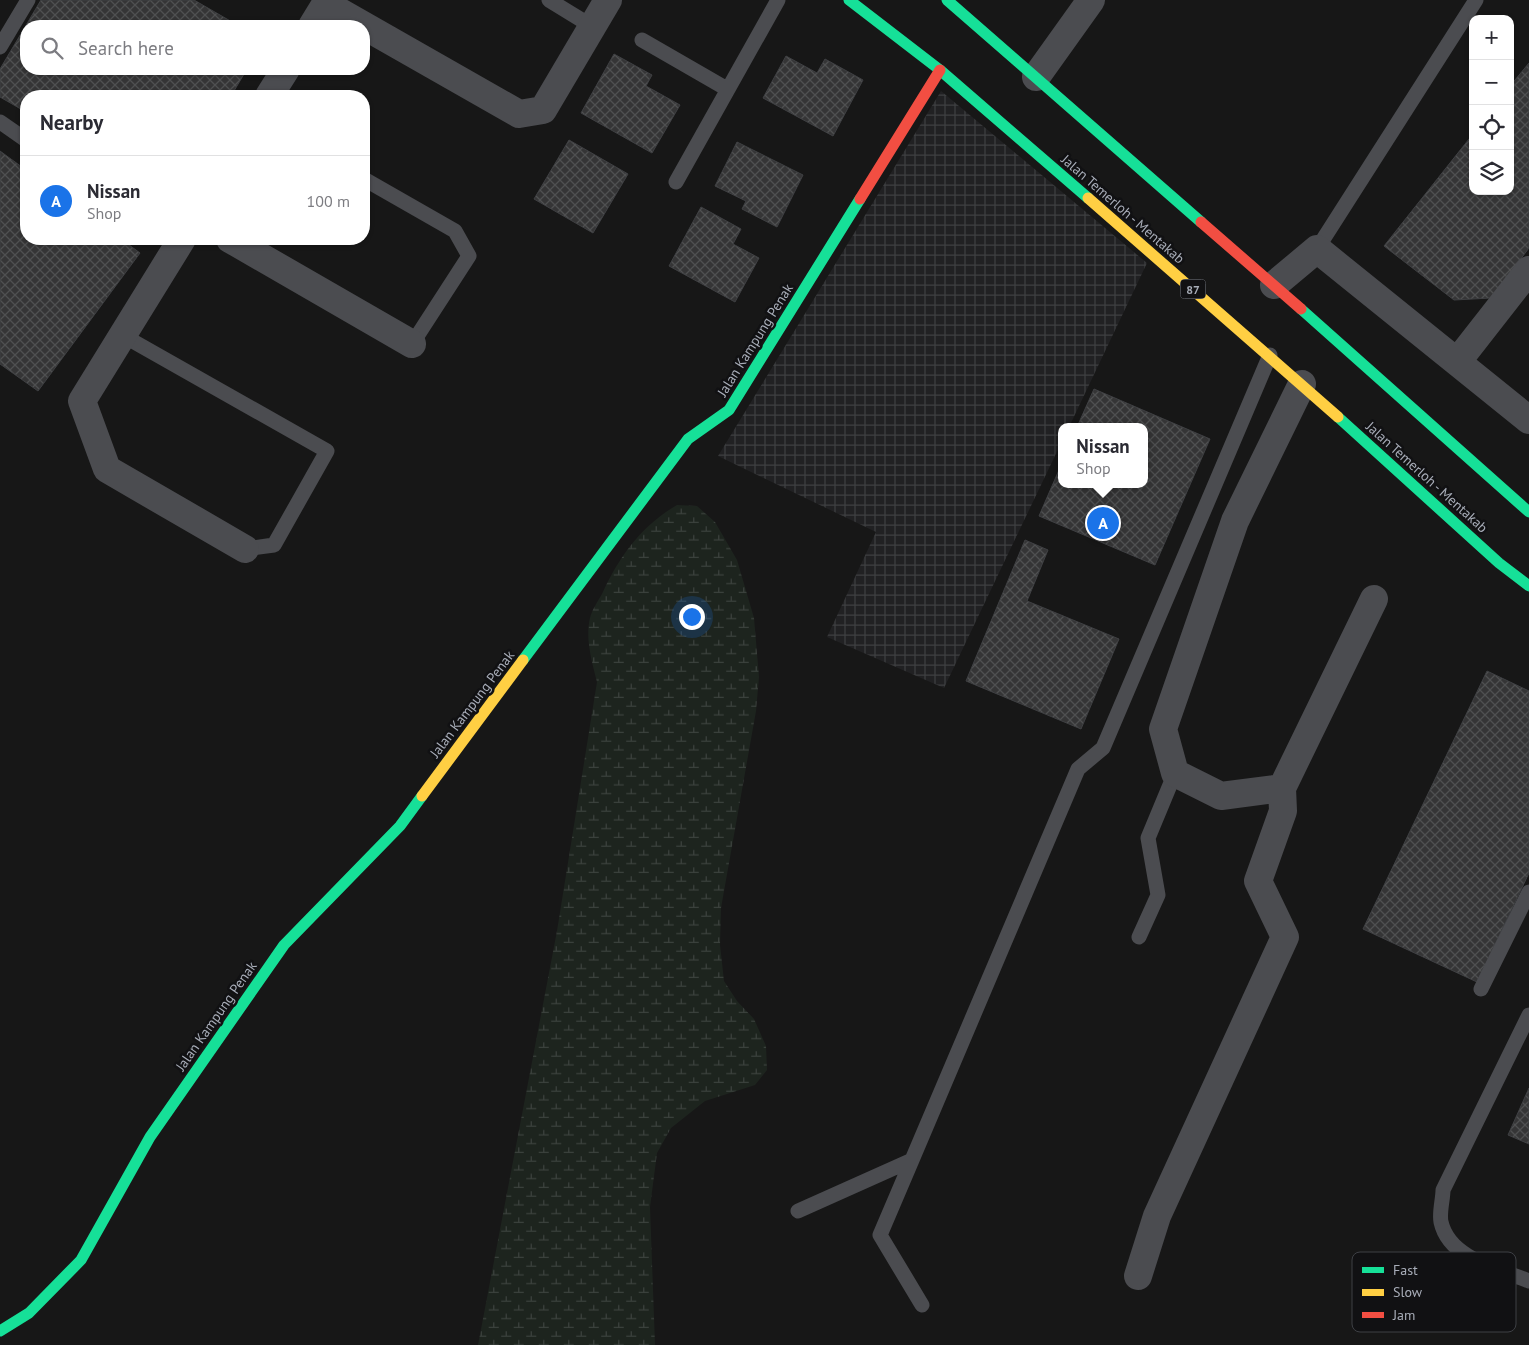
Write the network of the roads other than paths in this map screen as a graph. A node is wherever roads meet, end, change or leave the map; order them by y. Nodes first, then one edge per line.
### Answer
1 (28, 0) edge
2 (549, 0) edge
3 (608, 0) edge
4 (778, 0) edge
5 (849, 0) edge
6 (947, 0) edge
7 (1091, 0) edge
8 (1476, 0) edge
9 (322, 10) edge
10 (341, 20) edge
11 (593, 27) junction
12 (370, 35) edge
13 (642, 40) dead end
14 (0, 47) edge
15 (940, 70) junction
16 (282, 75) edge
17 (1036, 77) junction
18 (727, 89) junction
19 (273, 90) edge
20 (0, 122) edge
21 (20, 136) edge
22 (370, 182) edge
23 (676, 182) dead end
24 (178, 245) edge
25 (240, 245) edge
26 (1317, 249) junction
27 (1529, 270) edge
28 (1274, 285) junction
29 (122, 336) junction
30 (412, 344) joint
31 (1270, 355) junction
32 (1458, 362) junction
33 (1302, 384) junction
34 (1529, 420) edge
35 (1529, 512) edge
36 (245, 549) joint
37 (1529, 586) edge
38 (1374, 599) dead end
39 (1175, 773) junction
40 (1282, 788) junction
41 (1529, 892) edge
42 (1139, 937) dead end
43 (1481, 989) dead end
44 (1529, 1015) edge
45 (912, 1160) junction
46 (798, 1211) dead end
47 (1463, 1252) edge
48 (1138, 1276) dead end
49 (1516, 1276) edge
50 (1529, 1281) edge
51 (922, 1305) dead end
52 (0, 1330) edge

1 - 14 lane
2 - 11 lane
3 - 11 street
4 - 18 lane
5 - 15 main road, Jalan Temerloh - Mentakab / 87
6 - 17 main road
7 - 17 street
8 - 26 lane
9 - 10 street
11 - 12 street
13 - 18 lane
15 - 31 main road, Jalan Temerloh - Mentakab / 87
15 - 52 main road, Jalan Kampung Penak
16 - 19 street
17 - 28 main road
18 - 23 lane
20 - 21 lane
22 - 30 lane
24 - 29 street
25 - 30 street
26 - 28 street
26 - 32 street
27 - 32 street
28 - 35 main road
29 - 36 street
29 - 36 lane
31 - 33 main road, Jalan Temerloh - Mentakab / 87
31 - 45 lane
32 - 34 street
33 - 37 main road, Jalan Temerloh - Mentakab / 87
33 - 39 street
38 - 40 street
39 - 40 street
39 - 42 lane
40 - 48 street
41 - 43 lane
44 - 47 lane
45 - 46 lane
45 - 51 lane
49 - 50 lane

